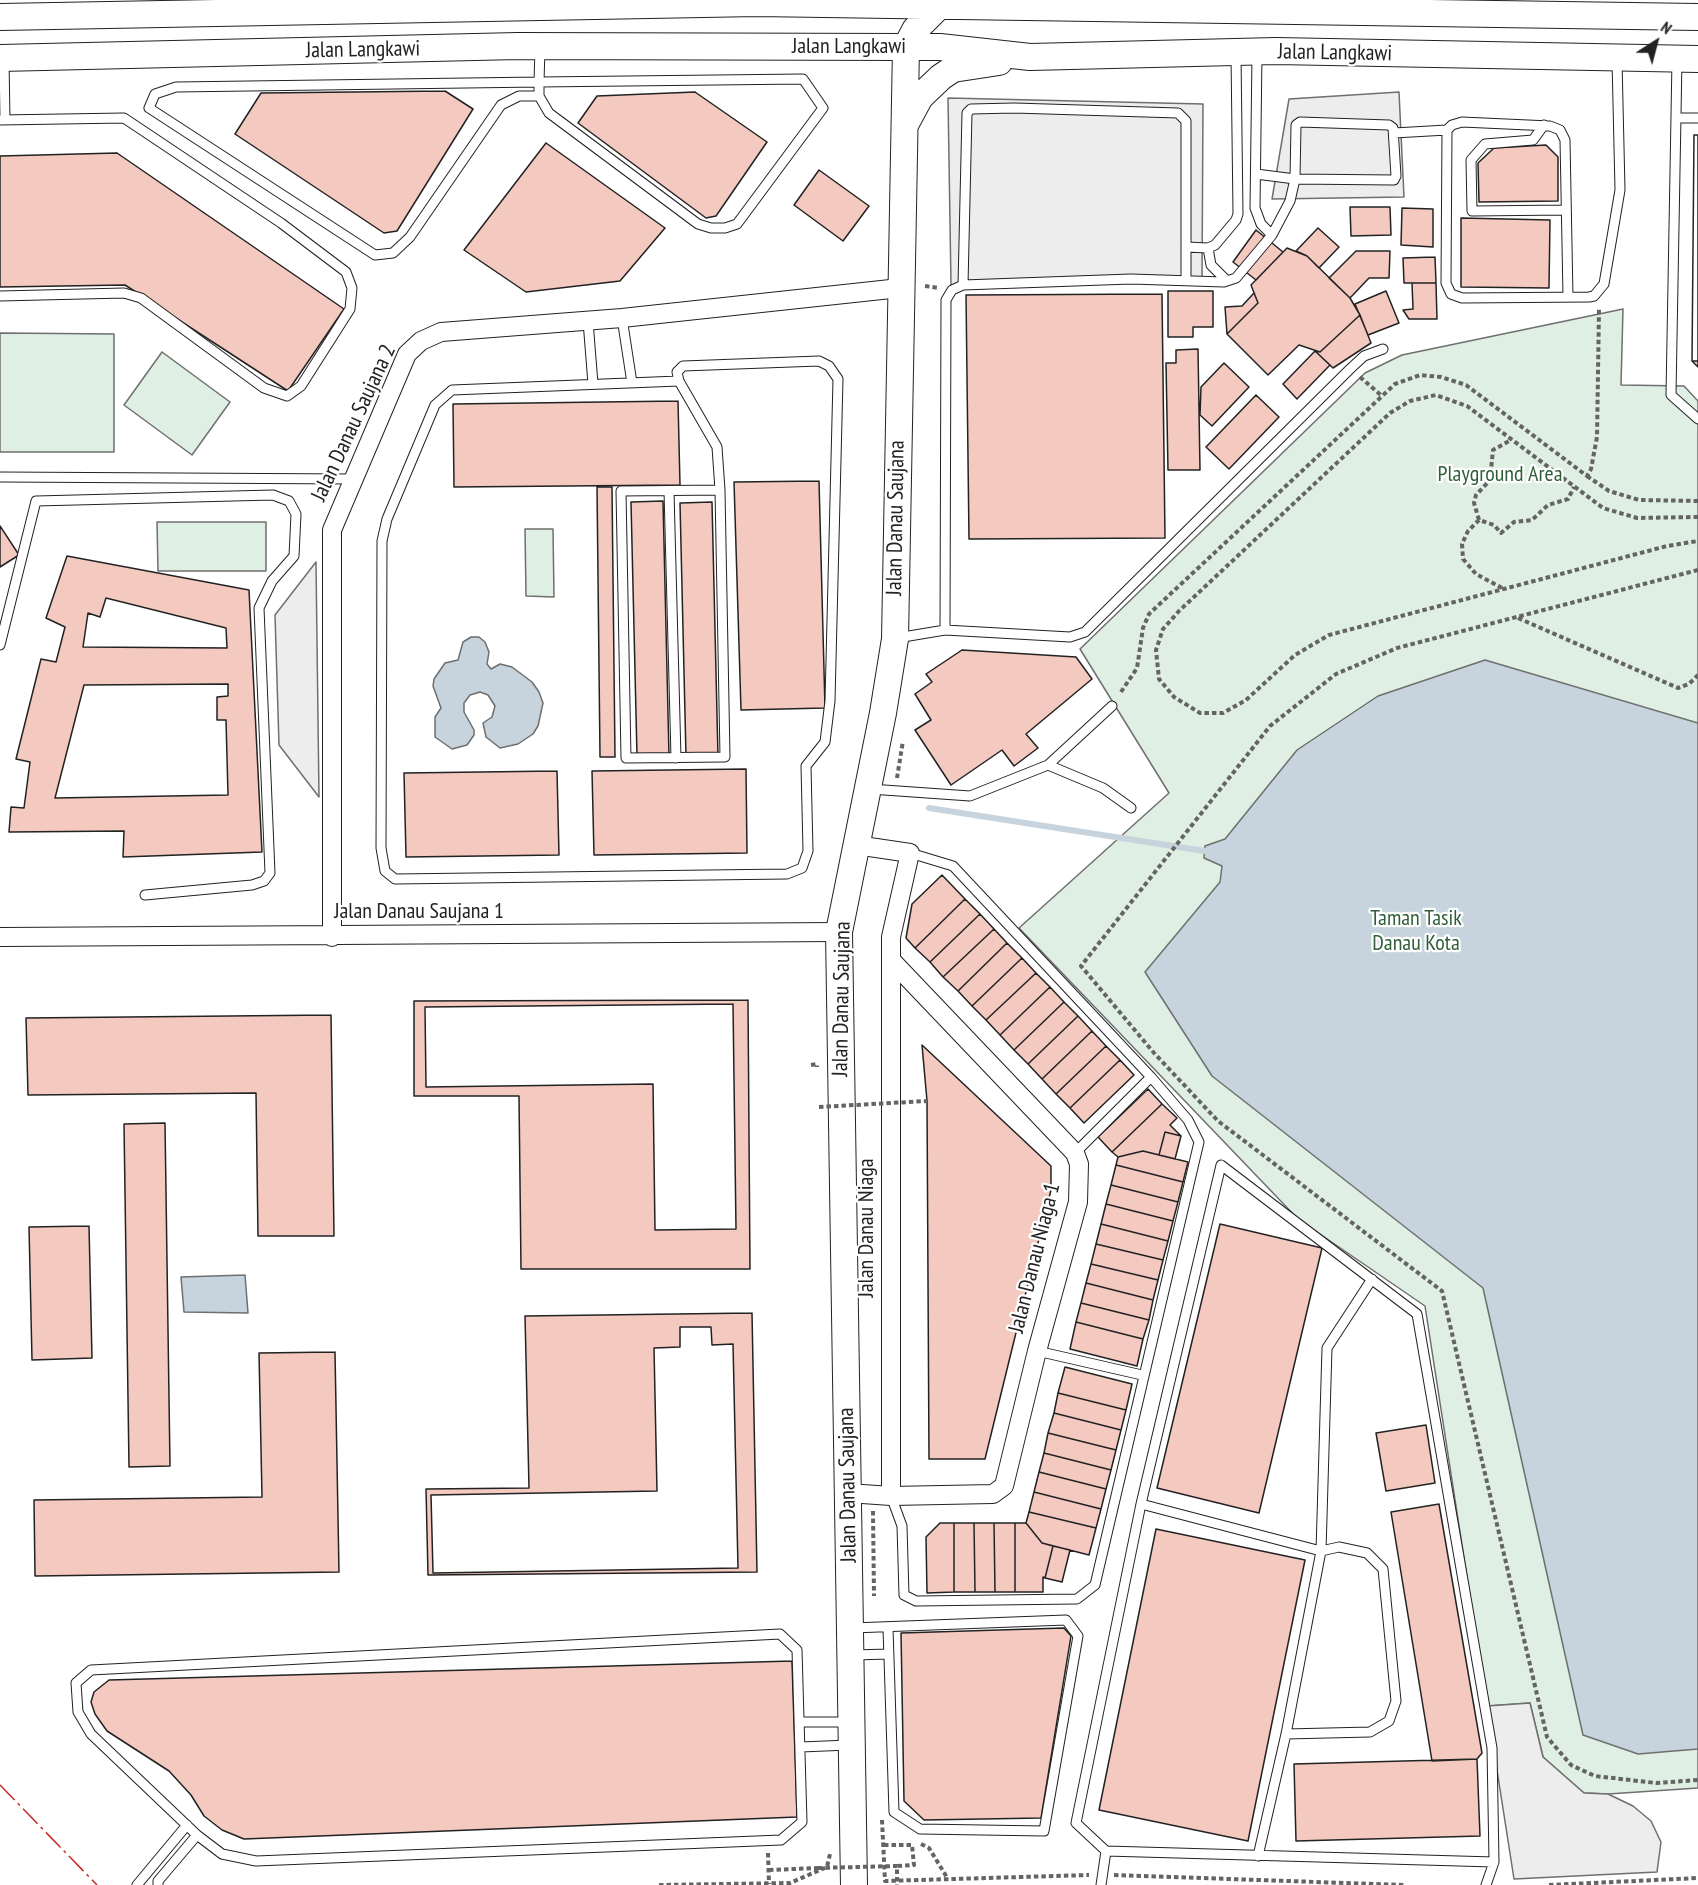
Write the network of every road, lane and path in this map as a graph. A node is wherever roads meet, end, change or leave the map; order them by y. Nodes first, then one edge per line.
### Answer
1 (757, 2) edge
2 (428, 4) edge
3 (867, 5) junction
4 (939, 6) junction
5 (1, 16) edge
6 (1698, 17) edge
7 (906, 46) junction
8 (540, 47) junction
9 (1246, 52) junction
10 (1030, 57) junction
11 (2, 58) edge
12 (1617, 58) junction
13 (1687, 59) edge
14 (539, 82) junction
15 (539, 96) junction
16 (1676, 118) junction
17 (1698, 118) edge
18 (2, 120) edge
19 (904, 126) junction
20 (1544, 126) junction
21 (1447, 130) junction
22 (1394, 133) junction
23 (1256, 174) junction
24 (1295, 179) junction
25 (1566, 210) junction
26 (1272, 235) junction
27 (1185, 247) junction
28 (1208, 248) junction
29 (1186, 280) junction
30 (1227, 281) junction
31 (963, 285) junction
32 (912, 287) junction
33 (931, 288) dead end
34 (1599, 293) junction
35 (0, 296) edge
36 (1568, 297) junction
37 (622, 318) junction
38 (588, 321) junction
39 (1383, 349) dead end
40 (1350, 369) junction
41 (679, 381) junction
42 (632, 383) junction
43 (593, 384) junction
44 (1382, 396) junction
45 (1698, 419) edge
46 (1511, 440) junction
47 (1587, 476) junction
48 (0, 477) edge
49 (354, 479) junction
50 (1574, 487) junction
51 (669, 490) junction
52 (720, 490) junction
53 (1698, 501) edge
54 (1698, 517) edge
55 (1479, 520) junction
56 (1698, 541) edge
57 (1698, 570) edge
58 (1503, 588) junction
59 (1518, 617) junction
60 (945, 630) junction
61 (895, 639) junction
62 (0, 645) edge
63 (1698, 675) edge
64 (1121, 692) dead end
65 (1112, 706) dead end
66 (676, 758) junction
67 (1048, 765) junction
68 (867, 789) junction
69 (1131, 807) dead end
70 (856, 845) junction
71 (910, 854) junction
72 (145, 895) dead end
73 (839, 932) junction
74 (0, 937) edge
75 (332, 937) junction
76 (891, 960) junction
77 (1151, 1077) junction
78 (927, 1101) dead end
79 (819, 1107) dead end
80 (1075, 1153) junction
81 (1372, 1280) junction
82 (1036, 1351) junction
83 (1143, 1375) junction
84 (848, 1493) junction
85 (882, 1496) junction
86 (1141, 1504) junction
87 (1321, 1551) junction
88 (862, 1628) junction
89 (888, 1628) junction
90 (889, 1654) junction
91 (850, 1655) junction
92 (800, 1722) junction
93 (851, 1733) junction
94 (1286, 1734) junction
95 (801, 1747) junction
96 (1698, 1780) edge
97 (882, 1820) dead end
98 (187, 1825) junction
99 (892, 1825) dead end
100 (197, 1835) junction
101 (910, 1837) dead end
102 (767, 1840) junction
103 (884, 1845) dead end
104 (1106, 1851) junction
105 (1258, 1856) junction
106 (1494, 1862) junction
107 (897, 1866) junction
108 (769, 1870) junction
109 (1698, 1878) edge
110 (948, 1880) dead end
111 (137, 1885) edge
112 (158, 1885) edge
113 (769, 1885) edge
114 (854, 1885) edge
115 (897, 1885) edge
116 (1101, 1885) edge
117 (1486, 1885) edge
118 (1549, 1885) edge

1 - 2 street, Jalan Langkawi
1 - 3 street, Jalan Langkawi
2 - 5 street, Jalan Langkawi
3 - 4 street, Jalan Langkawi
3 - 7 street
4 - 6 street, Jalan Langkawi
4 - 7 street
7 - 8 street, Jalan Langkawi
7 - 10 street, Jalan Langkawi
7 - 19 street, Jalan Danau Saujana
8 - 11 street, Jalan Langkawi
8 - 14 lane
9 - 10 street, Jalan Langkawi
9 - 12 street, Jalan Langkawi
9 - 23 lane
9 - 28 lane
10 - 19 street
11 - 18 lane
12 - 13 street, Jalan Langkawi
12 - 34 lane
13 - 16 lane
14 - 15 lane
14 - 15 lane
14 - 15 lane
16 - 17 lane
16 - 45 lane
18 - 35 lane
19 - 32 street, Jalan Danau Saujana
20 - 21 lane
20 - 25 lane
20 - 25 lane
21 - 22 lane
21 - 36 lane
22 - 24 lane
22 - 24 lane
23 - 24 lane
23 - 26 lane
24 - 26 lane
25 - 36 lane
26 - 30 lane
27 - 28 lane
27 - 29 lane
27 - 31 lane
28 - 30 lane
29 - 30 lane
29 - 31 lane
31 - 60 lane
32 - 33 path
32 - 37 street, Jalan Danau Saujana 2
32 - 61 street, Jalan Danau Saujana
34 - 36 lane
34 - 47 path
37 - 38 street, Jalan Danau Saujana 2
37 - 42 lane
38 - 43 lane
38 - 49 street, Jalan Danau Saujana 2
39 - 40 lane
40 - 44 path
40 - 60 lane
41 - 42 lane
41 - 43 lane
41 - 52 lane
42 - 43 lane
44 - 47 path
44 - 64 path
46 - 50 path
46 - 55 path
46 - 58 path
47 - 53 path
48 - 49 lane
49 - 75 street, Jalan Danau Saujana 2
50 - 54 path
50 - 55 path
51 - 52 lane
51 - 66 lane
51 - 66 lane
52 - 66 lane
55 - 58 path
56 - 58 path
57 - 59 path
59 - 63 path
59 - 96 path
60 - 61 lane
61 - 68 street, Jalan Danau Saujana
62 - 72 lane
65 - 67 lane
67 - 68 lane
67 - 69 lane
68 - 70 street, Jalan Danau Saujana
70 - 71 street
70 - 73 street, Jalan Danau Saujana
71 - 76 street, Jalan Danau Niaga
71 - 77 lane
73 - 75 street, Jalan Danau Saujana 1
73 - 84 street, Jalan Danau Saujana
74 - 75 street, Jalan Danau Saujana 1
76 - 80 street
76 - 85 street, Jalan Danau Niaga
77 - 80 lane
77 - 83 lane
78 - 79 path, bridge
80 - 82 street, Jalan Danau Niaga 1
81 - 86 lane
81 - 87 lane
81 - 106 lane
82 - 83 lane
82 - 85 street, Jalan Danau Niaga 1
83 - 85 lane
84 - 85 street, Jalan Danau Niaga 1
84 - 88 street, Jalan Danau Saujana
85 - 88 path
86 - 87 lane
86 - 104 lane
87 - 94 lane
87 - 94 lane
88 - 89 lane
88 - 91 street, Jalan Danau Saujana
89 - 90 lane
89 - 90 lane
90 - 91 lane
91 - 93 street, Jalan Danau Saujana
92 - 93 lane
92 - 95 lane
92 - 98 lane
93 - 95 lane
93 - 114 street, Jalan Danau Saujana
94 - 105 lane
95 - 102 lane
97 - 99 path
98 - 100 lane
98 - 111 lane
100 - 102 lane
100 - 112 lane
101 - 110 path
102 - 108 path
103 - 107 path
104 - 105 lane
104 - 116 lane
105 - 106 lane
106 - 117 lane
107 - 108 path, bridge
107 - 115 path, bridge
108 - 113 path
109 - 118 path

